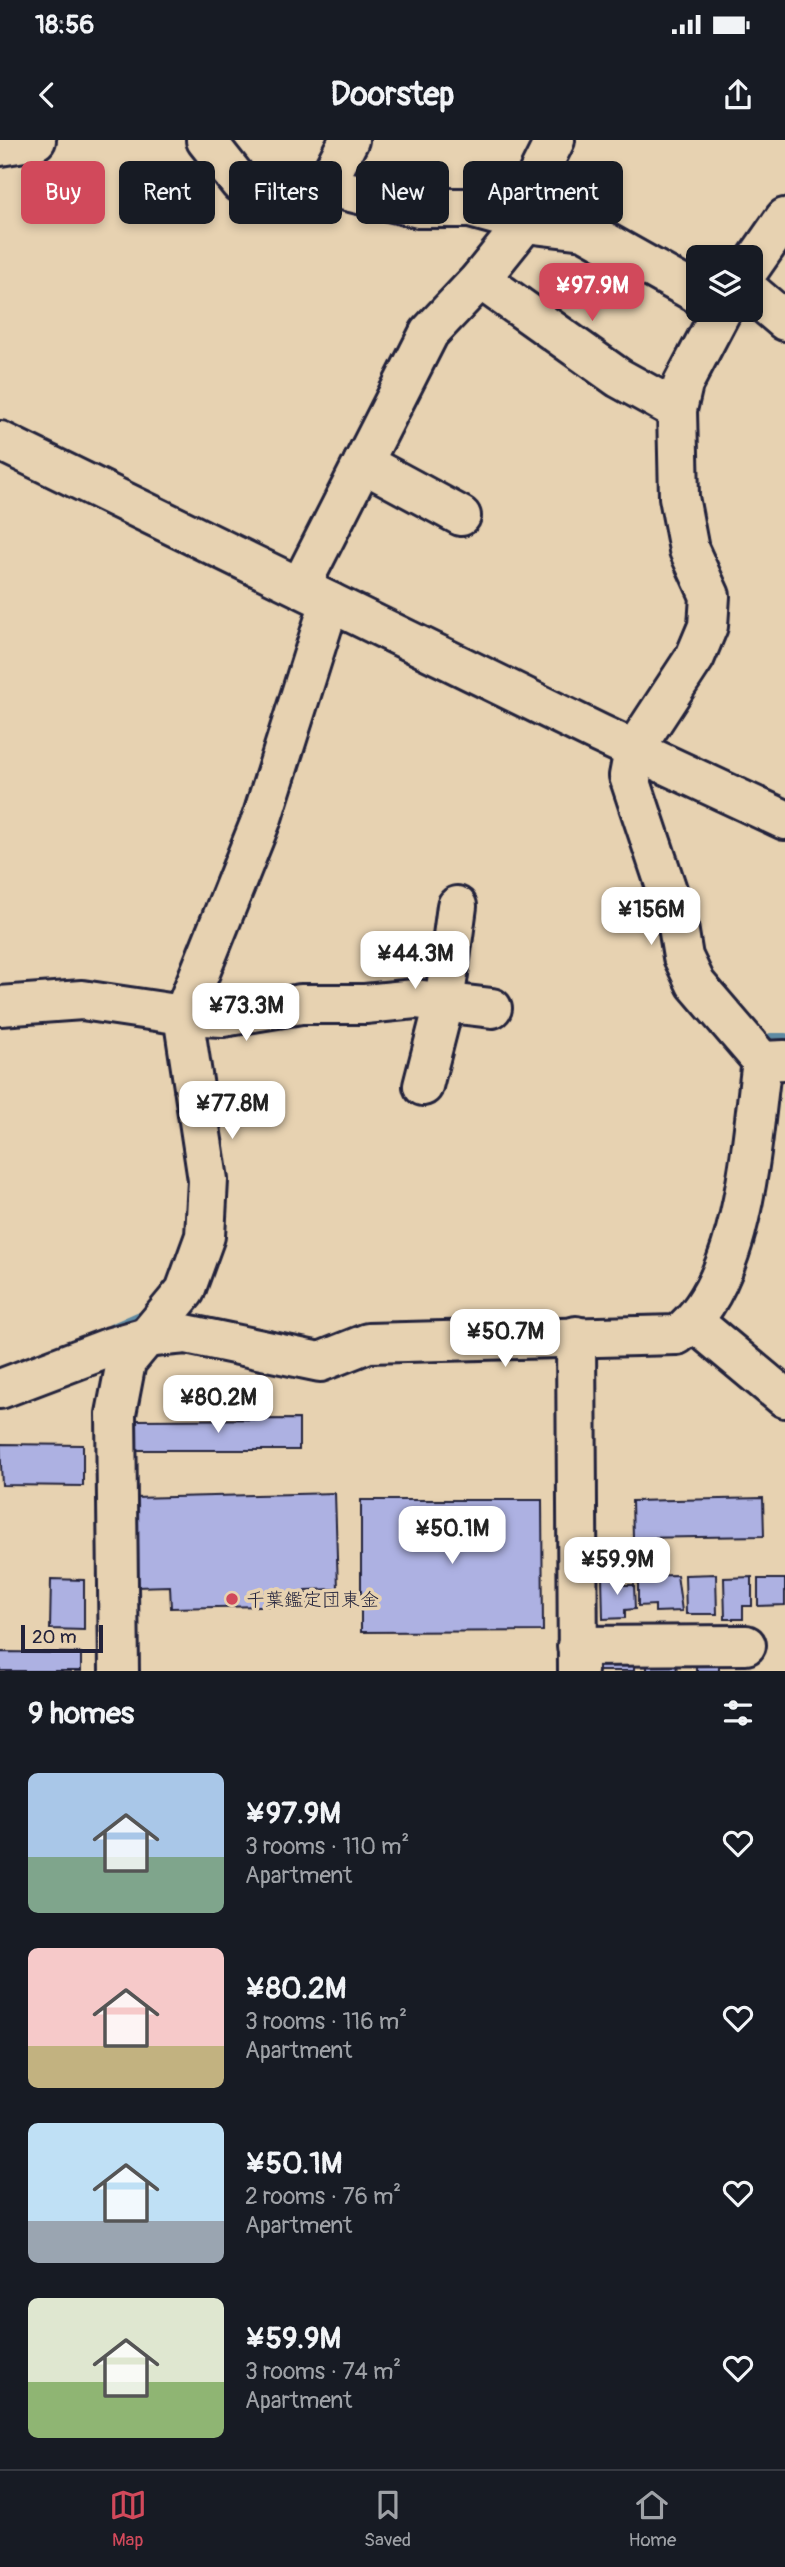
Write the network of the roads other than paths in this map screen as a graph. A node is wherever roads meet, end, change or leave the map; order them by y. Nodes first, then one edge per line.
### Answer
1 (36, 140) edge
2 (206, 140) edge
3 (349, 140) edge
4 (555, 140) edge
5 (0, 146) edge
6 (338, 161) edge
7 (544, 161) edge
8 (229, 169) edge
9 (342, 190) edge
10 (463, 208) edge
11 (785, 218) edge
12 (524, 224) edge
13 (533, 224) edge
14 (763, 250) edge
15 (480, 279) junction
16 (686, 287) edge
17 (763, 302) edge
18 (785, 321) edge
19 (716, 322) edge
20 (677, 410) junction
21 (0, 441) edge
22 (363, 463) junction
23 (461, 516) dead end
24 (315, 594) junction
25 (634, 750) junction
26 (785, 821) edge
27 (457, 906) dead end
28 (444, 1004) junction
29 (0, 1006) edge
30 (492, 1008) dead end
31 (183, 1015) junction
32 (774, 1060) edge
33 (423, 1086) dead end
34 (694, 1322) junction
35 (576, 1336) junction
36 (143, 1338) junction
37 (0, 1390) edge
38 (785, 1398) edge
39 (746, 1645) dead end
40 (578, 1659) edge
41 (119, 1671) edge

1 - 5 street
2 - 8 street
3 - 6 street
4 - 7 street
9 - 10 street
11 - 14 street
12 - 15 street
13 - 16 street
15 - 20 street
15 - 22 street
17 - 18 street
19 - 20 street
20 - 25 street
21 - 24 street
22 - 23 street
22 - 24 street
24 - 25 street
24 - 31 street
25 - 26 street
25 - 32 street
27 - 28 street
28 - 30 street
28 - 31 street
28 - 33 street
29 - 31 street
31 - 36 street
32 - 34 street
34 - 35 street
34 - 38 street
35 - 36 street
35 - 40 street
36 - 37 street
36 - 41 street
39 - 40 street

